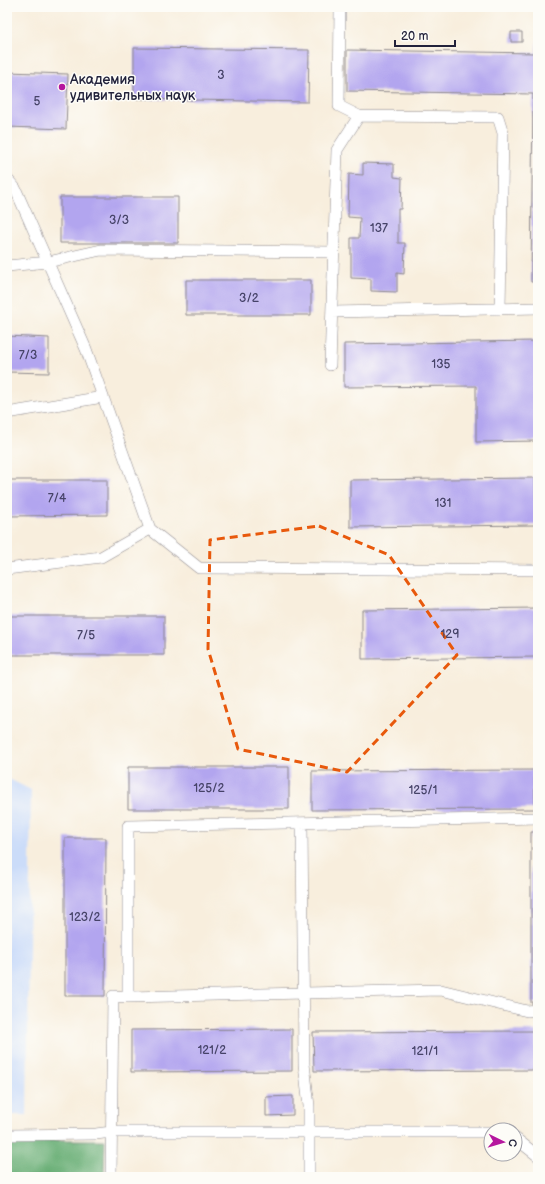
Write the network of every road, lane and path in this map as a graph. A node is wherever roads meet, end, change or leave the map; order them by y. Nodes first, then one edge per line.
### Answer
1 (340, 7) edge
2 (538, 9) edge
3 (359, 116) junction
4 (7, 179) edge
5 (334, 252) junction
6 (48, 262) junction
7 (7, 266) edge
8 (538, 308) edge
9 (500, 309) junction
10 (332, 312) junction
11 (330, 365) dead end
12 (103, 397) junction
13 (7, 413) edge
14 (150, 530) junction
15 (7, 569) edge
16 (538, 570) edge
17 (538, 818) edge
18 (302, 823) junction
19 (303, 993) junction
20 (128, 997) junction
21 (538, 1010) edge
22 (111, 1132) junction
23 (483, 1132) edge
24 (310, 1133) junction
25 (7, 1135) edge
26 (523, 1144) edge
27 (538, 1156) edge
28 (112, 1177) edge
29 (309, 1177) edge

1 - 2 path
1 - 3 lane
3 - 5 lane
3 - 9 lane
4 - 6 lane
5 - 6 lane
5 - 10 lane
6 - 7 lane
6 - 12 lane
8 - 9 lane
9 - 10 lane
10 - 11 lane
12 - 13 lane
12 - 14 lane
14 - 15 lane
14 - 16 lane
17 - 18 lane
18 - 19 lane
18 - 20 lane
19 - 20 lane
19 - 21 lane
19 - 24 lane
20 - 22 lane
22 - 24 lane
22 - 25 lane
22 - 28 lane
23 - 24 lane
24 - 29 lane
26 - 27 lane

